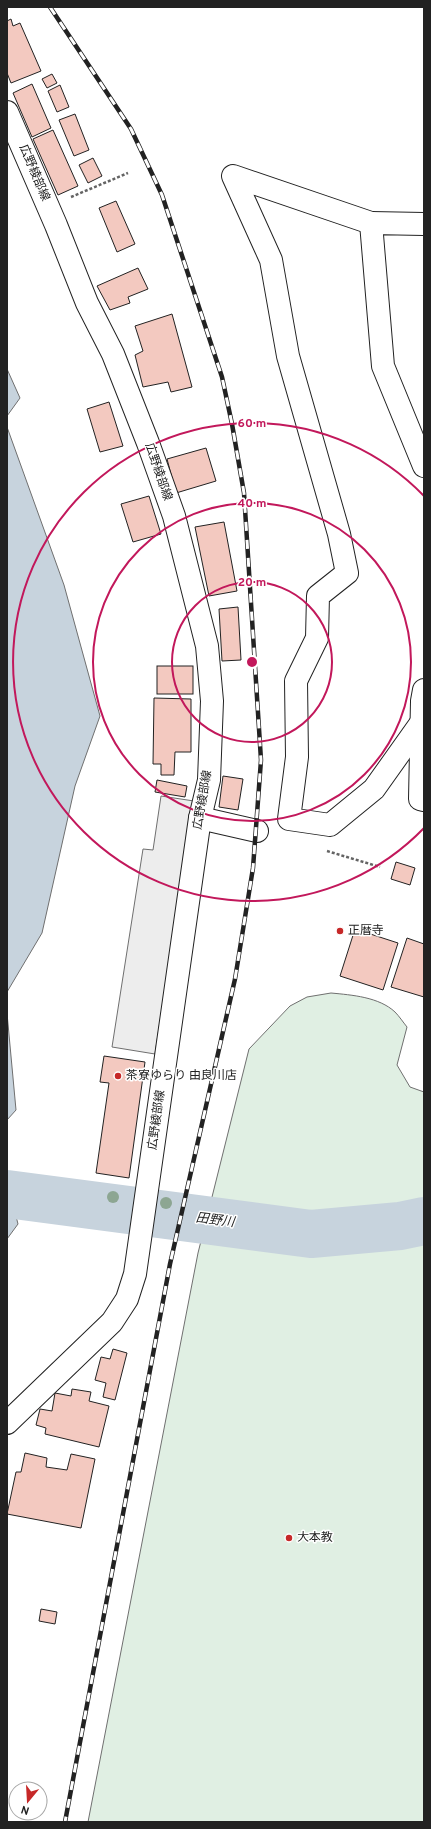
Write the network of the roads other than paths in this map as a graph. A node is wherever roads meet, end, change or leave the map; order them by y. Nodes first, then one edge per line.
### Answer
1 (7, 112) edge
2 (371, 222) junction
3 (424, 224) edge
4 (424, 466) edge
5 (424, 690) edge
6 (422, 723) junction
7 (424, 800) edge
8 (200, 818) junction
9 (257, 831) dead end
10 (7, 1423) edge

1 - 8 street, 広野綾部線
2 - 3 street
2 - 4 street
2 - 6 street
5 - 6 street
6 - 7 street
8 - 9 street
8 - 10 street, 広野綾部線

